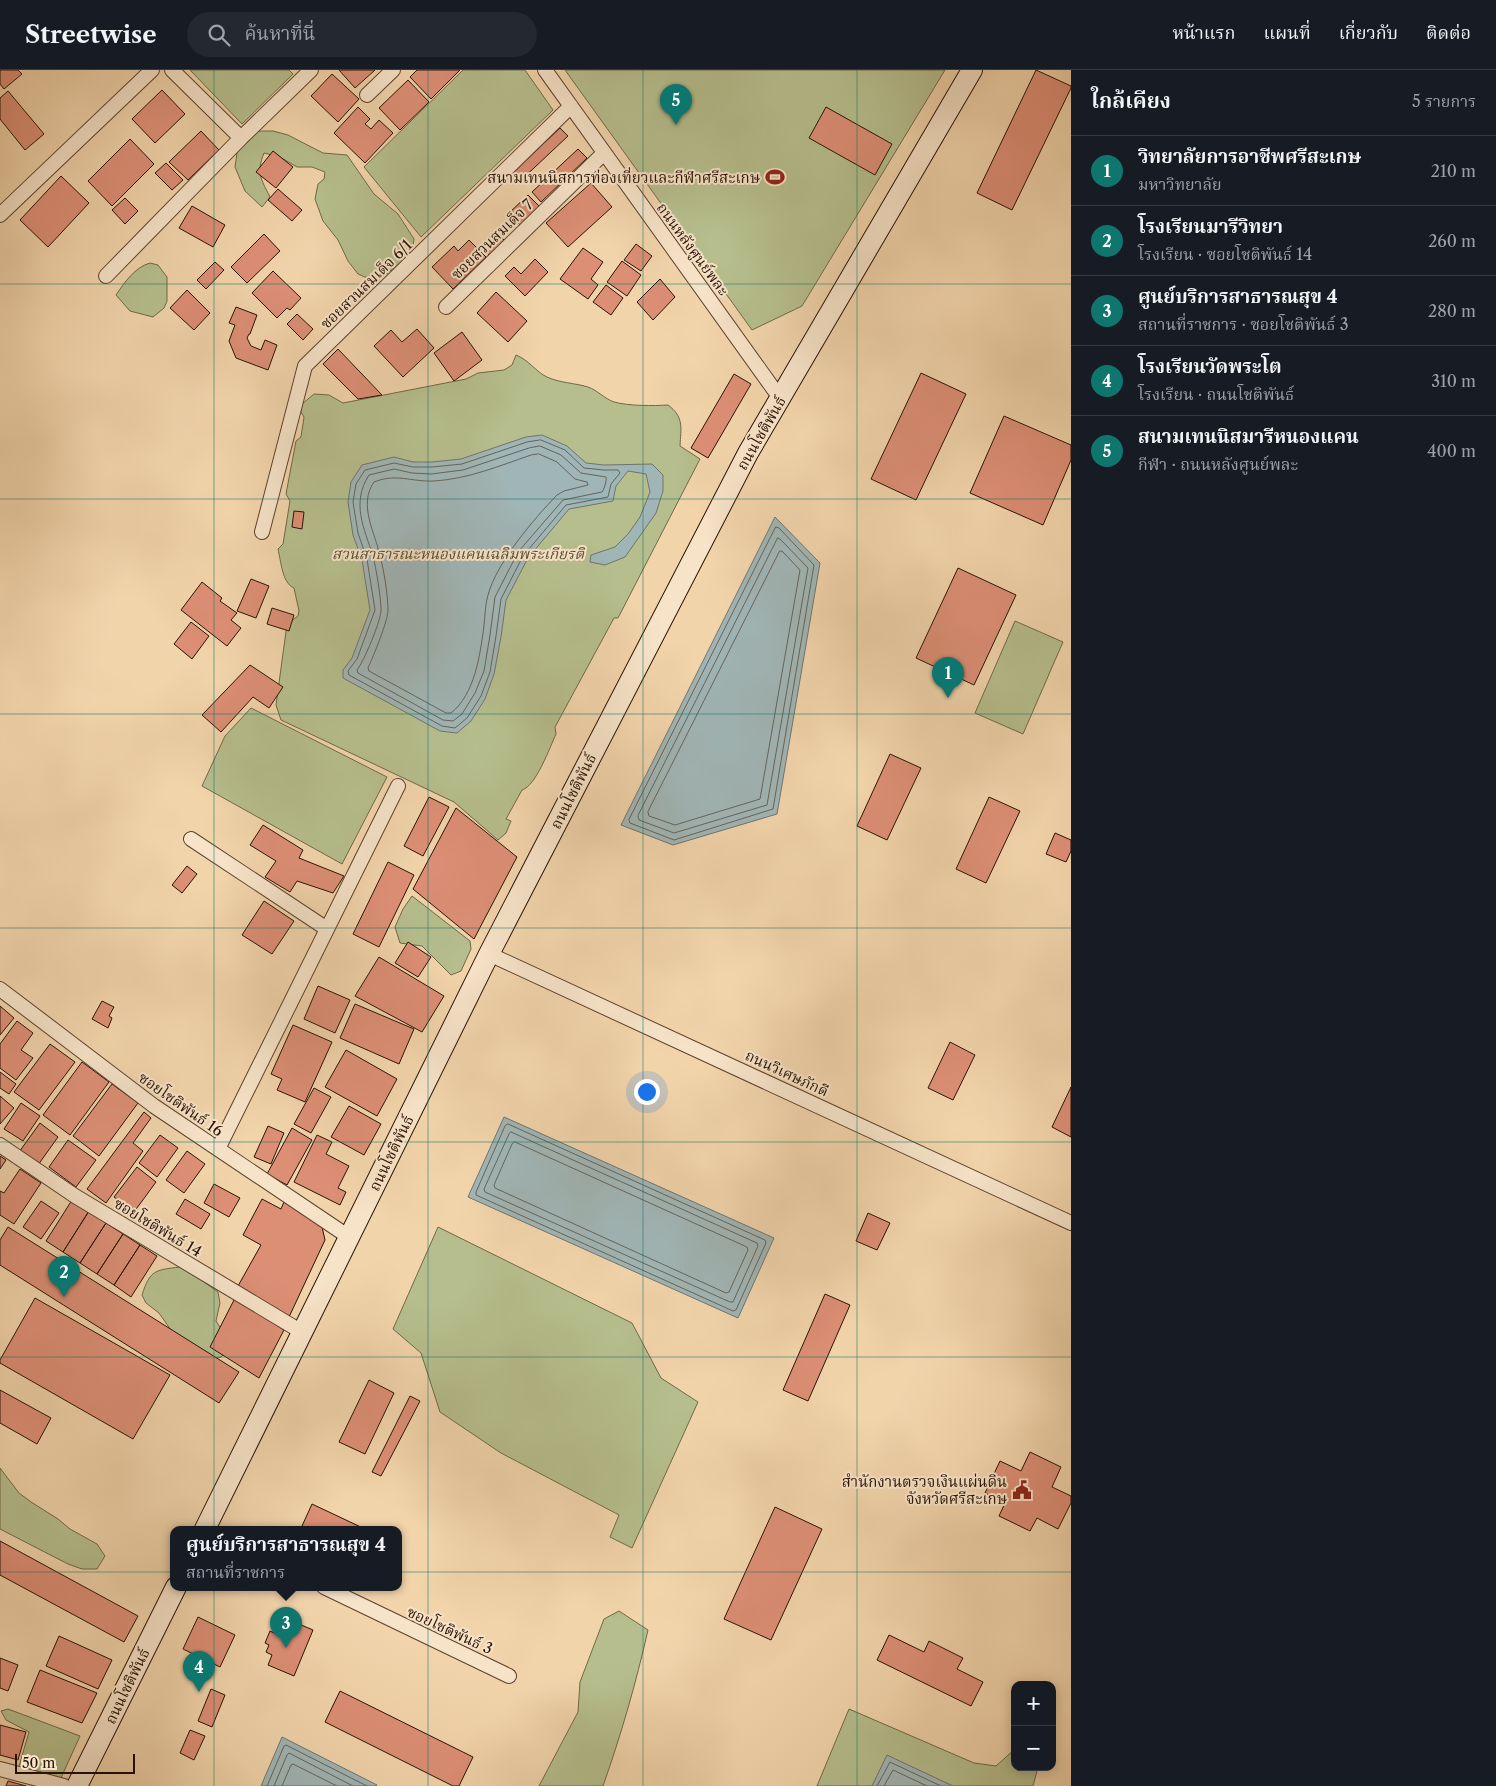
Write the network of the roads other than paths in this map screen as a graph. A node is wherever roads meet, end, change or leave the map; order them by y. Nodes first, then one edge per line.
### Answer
1 (152, 70) edge
2 (172, 70) edge
3 (311, 70) edge
4 (393, 70) edge
5 (545, 70) edge
6 (972, 70) edge
7 (367, 95) dead end
8 (571, 106) junction
9 (241, 138) junction
10 (604, 153) junction
11 (0, 215) edge
12 (106, 276) dead end
13 (446, 307) dead end
14 (780, 398) junction
15 (262, 532) dead end
16 (398, 786) dead end
17 (192, 839) dead end
18 (327, 929) junction
19 (489, 954) junction
20 (0, 989) edge
21 (0, 1145) edge
22 (218, 1149) junction
23 (1071, 1223) edge
24 (350, 1237) junction
25 (302, 1332) junction
26 (206, 1526) edge
27 (174, 1591) edge
28 (332, 1591) edge
29 (509, 1676) dead end
30 (0, 1769) edge
31 (64, 1786) edge
32 (77, 1786) edge

1 - 11 street
2 - 9 street
3 - 9 street
4 - 7 street
5 - 8 street, ถนนหลังศูนย์พละ
6 - 14 street, ถนนโชติพันธ์
8 - 10 street, ถนนหลังศูนย์พละ
8 - 15 street, ซอยสวนสมเด็จ 6/1
9 - 12 street
10 - 13 street, ซอยสวนสมเด็จ 7
10 - 14 street, ถนนหลังศูนย์พละ
14 - 19 street, ถนนโชติพันธ์
16 - 18 street
17 - 18 street
18 - 22 street
19 - 23 street, ถนนวิเศษภักดี
19 - 24 street, ถนนโชติพันธ์
20 - 22 street, ซอยโชติพันธ์ 16
21 - 25 street, ซอยโชติพันธ์ 14
22 - 24 street, ซอยโชติพันธ์ 16
24 - 25 street, ถนนโชติพันธ์
25 - 26 street, ถนนโชติพันธ์
27 - 32 street, ถนนโชติพันธ์
28 - 29 street, ซอยโชติพันธ์ 3
30 - 31 street

